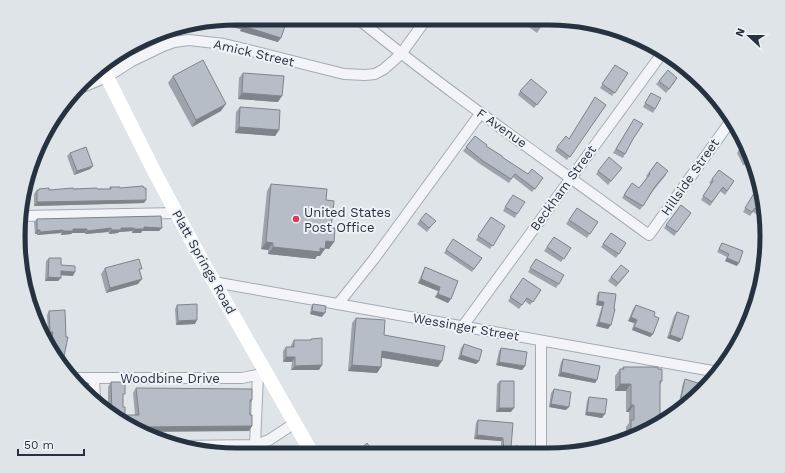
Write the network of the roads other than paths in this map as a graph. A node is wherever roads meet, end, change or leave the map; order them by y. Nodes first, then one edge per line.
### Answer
1 (366, 25) edge
2 (422, 25) edge
3 (401, 54) junction
4 (660, 57) edge
5 (106, 70) edge
6 (104, 71) edge
7 (480, 114) junction
8 (728, 125) edge
9 (571, 177) junction
10 (177, 213) junction
11 (26, 214) edge
12 (649, 235) joint
13 (214, 282) junction
14 (338, 304) junction
15 (463, 326) junction
16 (541, 341) junction
17 (712, 371) edge
18 (262, 374) junction
19 (79, 378) edge
20 (94, 378) junction
21 (95, 394) edge
22 (295, 423) junction
23 (254, 448) edge
24 (257, 448) edge
25 (310, 448) edge
26 (541, 448) edge

1 - 3 street, F Avenue
2 - 3 street, Amick Street
3 - 5 street, Amick Street
3 - 7 street, F Avenue
4 - 9 street, Beckham Street
6 - 10 main road, Platt Springs Road
7 - 9 street, F Avenue
7 - 14 street
8 - 12 street, Hillside Street
9 - 12 street, F Avenue
9 - 15 street, Beckham Street
10 - 11 street
10 - 13 main road, Platt Springs Road
13 - 14 street, Wessinger Street
13 - 18 main road, Platt Springs Road
14 - 15 street, Wessinger Street
15 - 16 street, Wessinger Street
16 - 17 street, Wessinger Street
16 - 26 street
18 - 20 street, Woodbine Drive
18 - 22 main road, Platt Springs Road
18 - 23 street
19 - 20 street, Woodbine Drive
20 - 21 street
22 - 24 street
22 - 25 main road, Platt Springs Road

